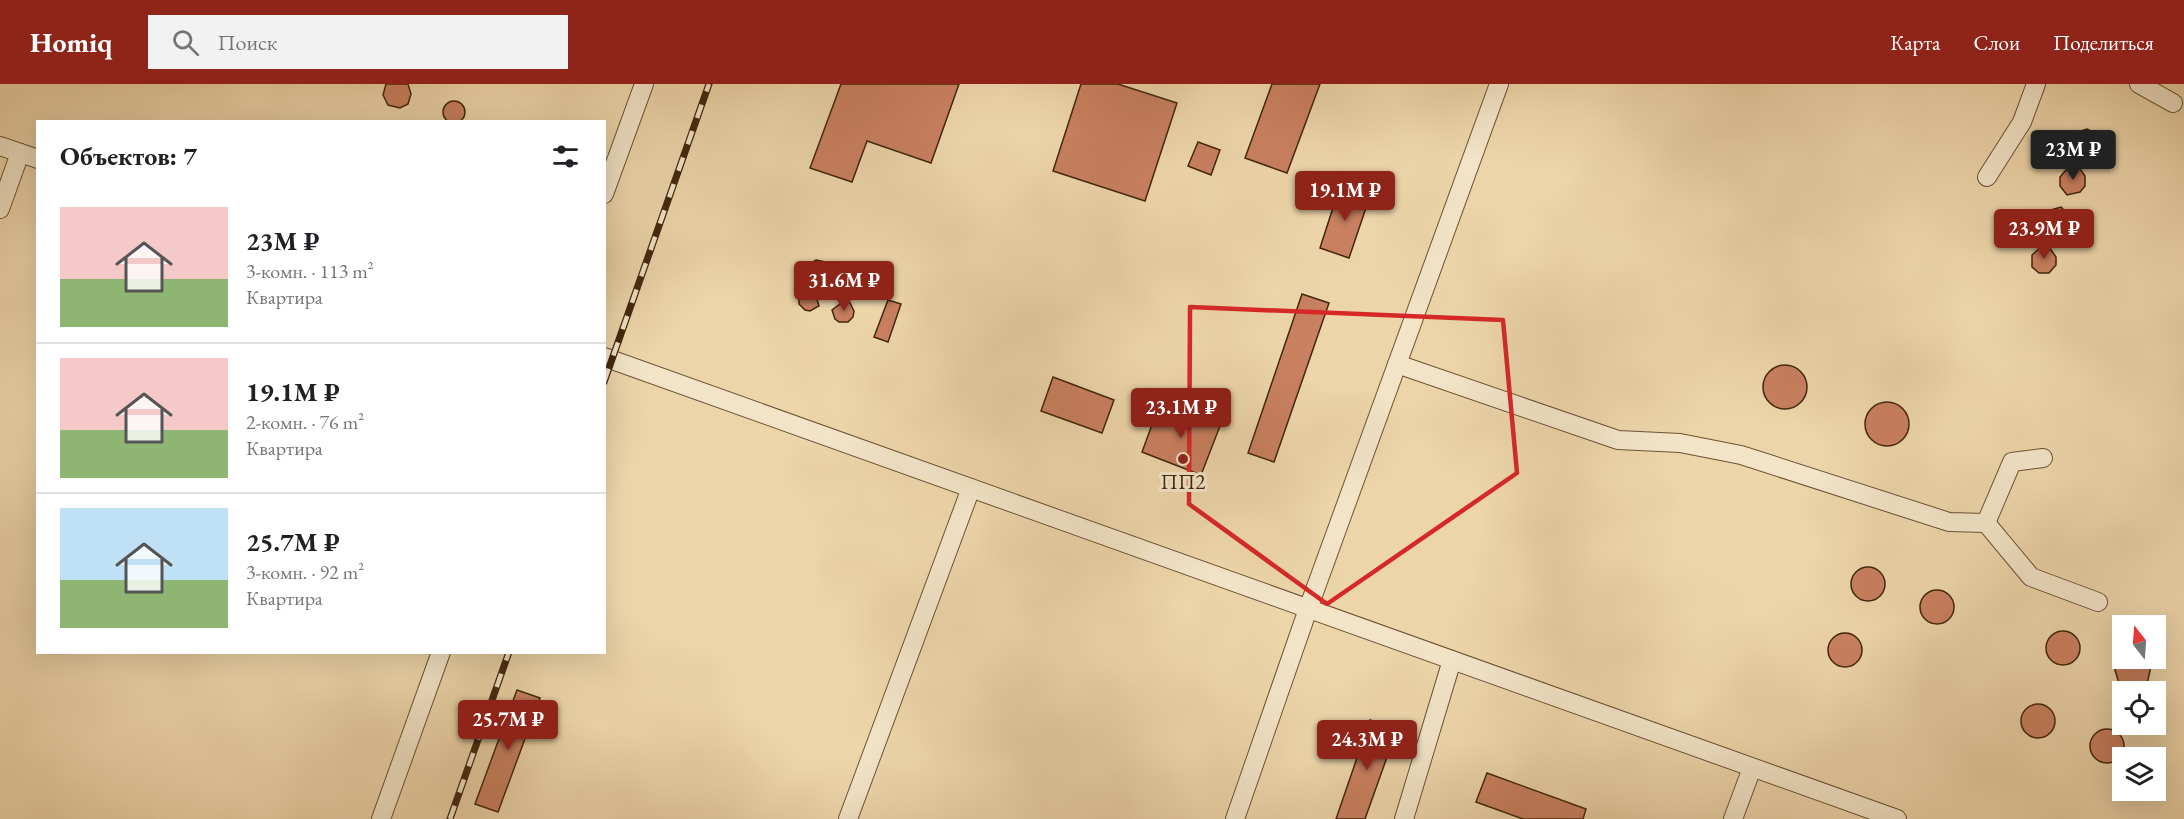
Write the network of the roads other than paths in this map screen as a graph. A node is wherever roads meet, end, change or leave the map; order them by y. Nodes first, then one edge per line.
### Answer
1 (644, 84) edge
2 (1499, 84) edge
3 (2037, 84) edge
4 (2139, 84) edge
5 (2173, 103) dead end
6 (0, 146) edge
7 (20, 153) junction
8 (36, 158) edge
9 (1987, 177) dead end
10 (606, 188) edge
11 (0, 209) edge
12 (606, 358) edge
13 (1397, 364) junction
14 (2043, 458) dead end
15 (971, 488) junction
16 (1986, 523) junction
17 (2098, 602) dead end
18 (1308, 609) junction
19 (440, 654) edge
20 (1452, 660) junction
21 (1752, 768) junction
22 (381, 819) edge
23 (848, 819) edge
24 (1235, 819) edge
25 (1404, 819) edge
26 (1733, 819) edge
27 (1897, 819) edge

1 - 10 lane
2 - 13 lane
3 - 9 lane
4 - 5 lane
6 - 7 lane
7 - 8 lane
7 - 11 lane
12 - 15 lane
13 - 16 lane
13 - 18 lane
14 - 16 lane
15 - 18 lane
15 - 23 lane
16 - 17 lane
18 - 20 lane
18 - 24 lane
19 - 22 lane
20 - 21 lane
20 - 25 lane
21 - 26 lane
21 - 27 lane

